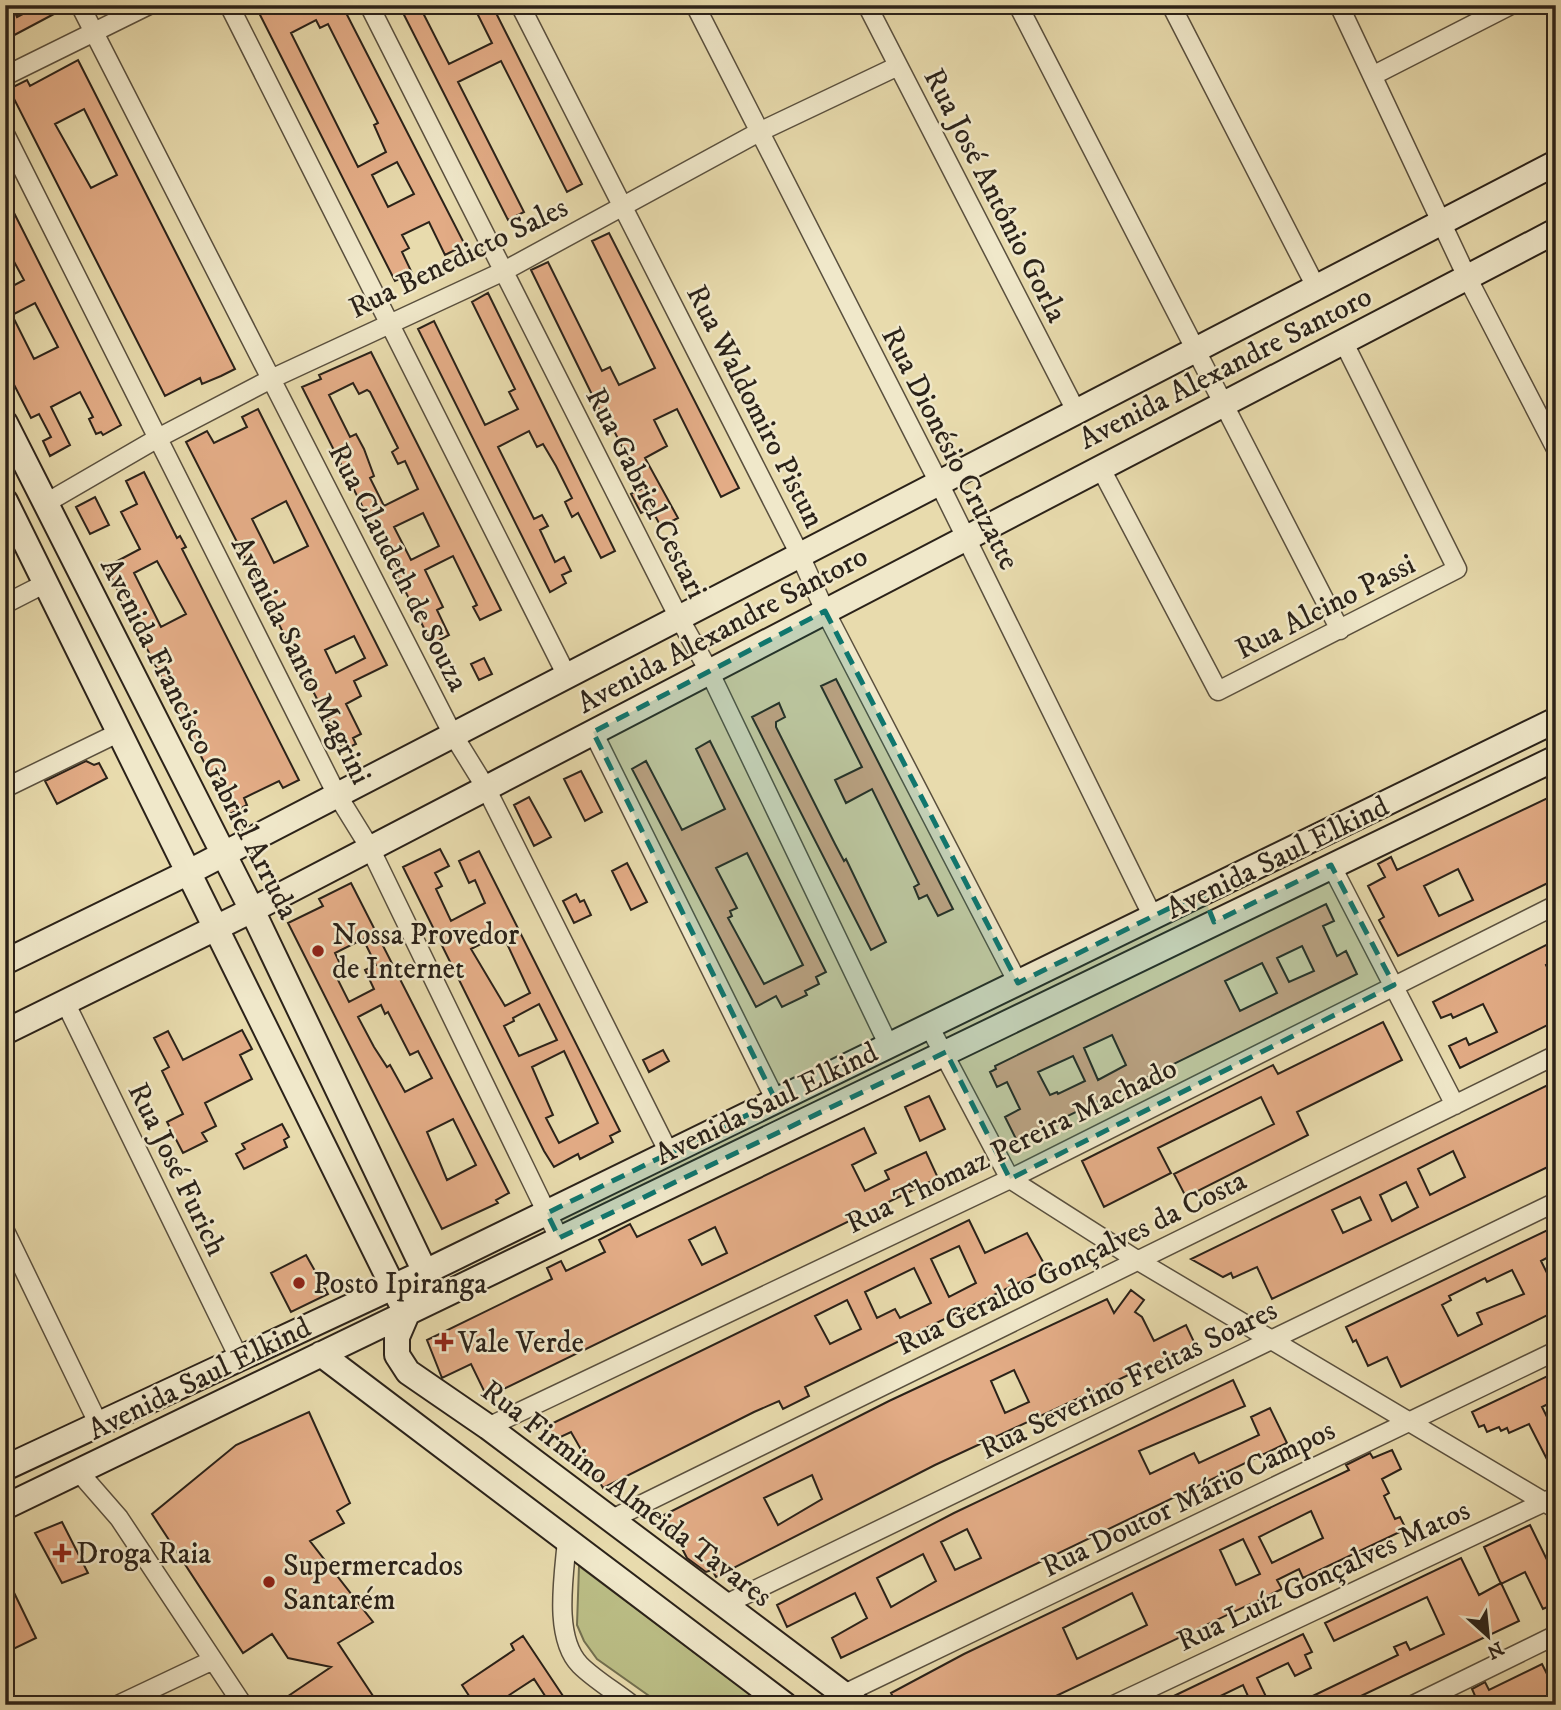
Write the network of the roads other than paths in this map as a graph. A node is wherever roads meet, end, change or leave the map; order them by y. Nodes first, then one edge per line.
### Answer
1 (80, 5) edge
2 (149, 5) edge
3 (229, 5) edge
4 (369, 5) edge
5 (520, 5) edge
6 (695, 5) edge
7 (867, 5) edge
8 (1018, 5) edge
9 (1171, 5) edge
10 (1339, 5) edge
11 (1511, 5) edge
12 (94, 32) junction
13 (898, 66) junction
14 (1374, 75) junction
15 (5, 76) edge
16 (759, 132) junction
17 (5, 134) edge
18 (1556, 163) edge
19 (622, 205) junction
20 (1441, 221) junction
21 (1556, 231) edge
22 (504, 271) junction
23 (1466, 277) junction
24 (1315, 285) junction
25 (390, 323) junction
26 (1343, 341) junction
27 (1196, 347) junction
28 (271, 379) junction
29 (1223, 403) junction
30 (1075, 410) junction
31 (5, 423) edge
32 (158, 438) junction
33 (1556, 449) edge
34 (1100, 467) junction
35 (938, 481) junction
36 (5, 500) edge
37 (46, 503) junction
38 (965, 538) junction
39 (799, 553) junction
40 (46, 583) junction
41 (5, 604) edge
42 (825, 611) junction
43 (678, 616) junction
44 (1340, 630) junction
45 (709, 671) junction
46 (566, 674) junction
47 (1556, 720) edge
48 (120, 732) junction
49 (593, 732) junction
50 (452, 733) junction
51 (1556, 758) edge
52 (5, 788) edge
53 (486, 788) junction
54 (336, 793) junction
55 (370, 848) junction
56 (223, 852) junction
57 (1331, 865) junction
58 (189, 872) junction
59 (1202, 892) junction
60 (1556, 905) edge
61 (252, 910) junction
62 (1153, 917) junction
63 (1214, 922) junction
64 (216, 926) junction
65 (5, 962) edge
66 (1018, 983) junction
67 (1394, 985) junction
68 (65, 1002) junction
69 (929, 1026) junction
70 (5, 1032) edge
71 (889, 1046) junction
72 (946, 1052) junction
73 (1556, 1055) edge
74 (776, 1101) junction
75 (1455, 1105) junction
76 (669, 1153) junction
77 (1010, 1179) junction
78 (1556, 1202) edge
79 (547, 1213) junction
80 (5, 1231) edge
81 (559, 1238) junction
82 (1137, 1260) junction
83 (425, 1272) junction
84 (392, 1287) junction
85 (407, 1313) junction
86 (1273, 1341) junction
87 (1556, 1352) edge
88 (321, 1354) junction
89 (240, 1360) junction
90 (1411, 1423) junction
91 (99, 1425) junction
92 (488, 1427) junction
93 (5, 1468) edge
94 (78, 1472) junction
95 (1552, 1502) edge
96 (5, 1507) edge
97 (612, 1519) junction
98 (567, 1540) junction
99 (724, 1605) junction
100 (1556, 1635) edge
101 (213, 1660) junction
102 (852, 1699) edge
103 (779, 1704) edge
104 (118, 1705) edge
105 (243, 1705) edge
106 (632, 1705) edge
107 (1114, 1705) edge
108 (1413, 1705) edge

1 - 12 street, Rua Claudeth de Souza
2 - 12 street
3 - 25 street
4 - 22 street, Rua Gabriel Cestari
5 - 19 street, Rua Waldomiro Pistun
6 - 16 street, Rua Dionésio Cruzatte
7 - 13 street, Rua José Antônio Gorla
8 - 27 street
9 - 24 street
10 - 14 street
11 - 14 street
12 - 15 street
12 - 28 street, Rua Claudeth de Souza
13 - 16 street, Rua Benedicto Sales
13 - 30 street, Rua José Antônio Gorla
14 - 20 street
16 - 19 street, Rua Benedicto Sales
16 - 35 street, Rua Dionésio Cruzatte
17 - 32 street, Avenida Santo Magrini
18 - 20 main road, Avenida Alexandre Santoro
19 - 22 street, Rua Benedicto Sales
19 - 39 street, Rua Waldomiro Pistun
20 - 23 street
20 - 24 main road, Avenida Alexandre Santoro
21 - 23 main road, Avenida Alexandre Santoro
22 - 25 street, Rua Benedicto Sales
22 - 43 street, Rua Gabriel Cestari
23 - 26 main road, Avenida Alexandre Santoro
23 - 33 street
24 - 27 main road, Avenida Alexandre Santoro
25 - 28 street, Rua Benedicto Sales
25 - 46 street
26 - 29 main road, Avenida Alexandre Santoro
26 - 44 street, Rua Alcino Passi
27 - 29 street
27 - 30 main road, Avenida Alexandre Santoro
28 - 32 street, Rua Benedicto Sales
28 - 50 street, Rua Claudeth de Souza
29 - 34 main road, Avenida Alexandre Santoro
29 - 44 street
30 - 35 main road, Avenida Alexandre Santoro
31 - 37 main road, Avenida Francisco Gabriel Arruda
32 - 37 street, Rua Benedicto Sales
32 - 54 street, Avenida Santo Magrini
34 - 38 main road, Avenida Alexandre Santoro
34 - 44 street, Rua Alcino Passi
35 - 38 street, Rua Dionésio Cruzatte
35 - 39 main road, Avenida Alexandre Santoro
36 - 40 main road
37 - 56 main road, Avenida Francisco Gabriel Arruda
38 - 42 main road, Avenida Alexandre Santoro
38 - 62 street, Rua Dionésio Cruzatte
39 - 42 street, Rua Waldomiro Pistun
39 - 43 main road, Avenida Alexandre Santoro
40 - 41 street
40 - 48 main road
42 - 45 main road, Avenida Alexandre Santoro
42 - 66 street, Rua Waldomiro Pistun
43 - 45 street, Rua Gabriel Cestari
43 - 46 main road, Avenida Alexandre Santoro
45 - 49 main road, Avenida Alexandre Santoro
45 - 71 street, Rua Gabriel Cestari
46 - 50 main road, Avenida Alexandre Santoro
47 - 59 main road, Avenida Saul Elkind
48 - 52 street
48 - 58 main road
49 - 53 main road, Avenida Alexandre Santoro
49 - 74 street
50 - 53 street, Rua Claudeth de Souza
50 - 54 main road, Avenida Alexandre Santoro
51 - 57 main road, Avenida Saul Elkind
53 - 55 main road, Avenida Alexandre Santoro
53 - 76 street, Rua Claudeth de Souza
54 - 55 street, Avenida Santo Magrini
54 - 56 main road, Avenida Alexandre Santoro
55 - 61 main road, Avenida Alexandre Santoro
55 - 79 street, Avenida Santo Magrini
56 - 58 main road, Avenida Alexandre Santoro
56 - 61 main road, Avenida Francisco Gabriel Arruda
57 - 63 main road, Avenida Saul Elkind
57 - 67 street
58 - 64 main road
58 - 65 main road, Avenida Alexandre Santoro
59 - 62 main road, Avenida Saul Elkind
59 - 63 main road
60 - 67 street, Rua Thomaz Pereira Machado
61 - 64 main road, Avenida Alexandre Santoro
61 - 83 main road, Avenida Francisco Gabriel Arruda
62 - 66 main road, Avenida Saul Elkind
63 - 72 main road, Avenida Saul Elkind
64 - 68 main road, Avenida Alexandre Santoro
64 - 84 main road
66 - 69 main road, Avenida Saul Elkind
67 - 75 street
67 - 77 street, Rua Thomaz Pereira Machado
68 - 70 main road, Avenida Alexandre Santoro
68 - 89 street, Rua José Furich
69 - 71 main road, Avenida Saul Elkind
69 - 72 street
71 - 74 main road, Avenida Saul Elkind
72 - 77 street
72 - 81 main road, Avenida Saul Elkind
73 - 75 street, Rua Geraldo Gonçalves da Costa
74 - 76 main road, Avenida Saul Elkind
75 - 82 street, Rua Geraldo Gonçalves da Costa
76 - 79 main road, Avenida Saul Elkind
77 - 82 street
77 - 92 street, Rua Thomaz Pereira Machado
78 - 86 street, Rua Severino Freitas Soares
79 - 81 street, Avenida Santo Magrini
79 - 83 main road, Avenida Saul Elkind
80 - 91 street
81 - 85 main road, Avenida Saul Elkind
82 - 86 street
82 - 97 street, Rua Geraldo Gonçalves da Costa
83 - 84 main road, Avenida Saul Elkind
83 - 85 main road, Rua Firmino Almeida Tavares
84 - 85 main road
84 - 89 main road, Avenida Saul Elkind
85 - 88 main road, Avenida Saul Elkind
85 - 92 main road, Rua Firmino Almeida Tavares
86 - 90 street
86 - 99 street, Rua Severino Freitas Soares
87 - 90 street, Rua Doutor Mário Campos
88 - 94 main road, Avenida Saul Elkind
88 - 98 main road
89 - 91 main road, Avenida Saul Elkind
90 - 95 street
90 - 102 street, Rua Doutor Mário Campos
91 - 93 main road, Avenida Saul Elkind
91 - 94 main road
92 - 97 main road, Rua Firmino Almeida Tavares
94 - 96 main road, Avenida Saul Elkind
94 - 101 street
95 - 107 street, Rua Luíz Gonçalves Matos
97 - 99 main road, Rua Firmino Almeida Tavares
98 - 103 main road
98 - 106 street
99 - 102 main road, Rua Firmino Almeida Tavares
100 - 108 street
101 - 104 street
101 - 105 street

